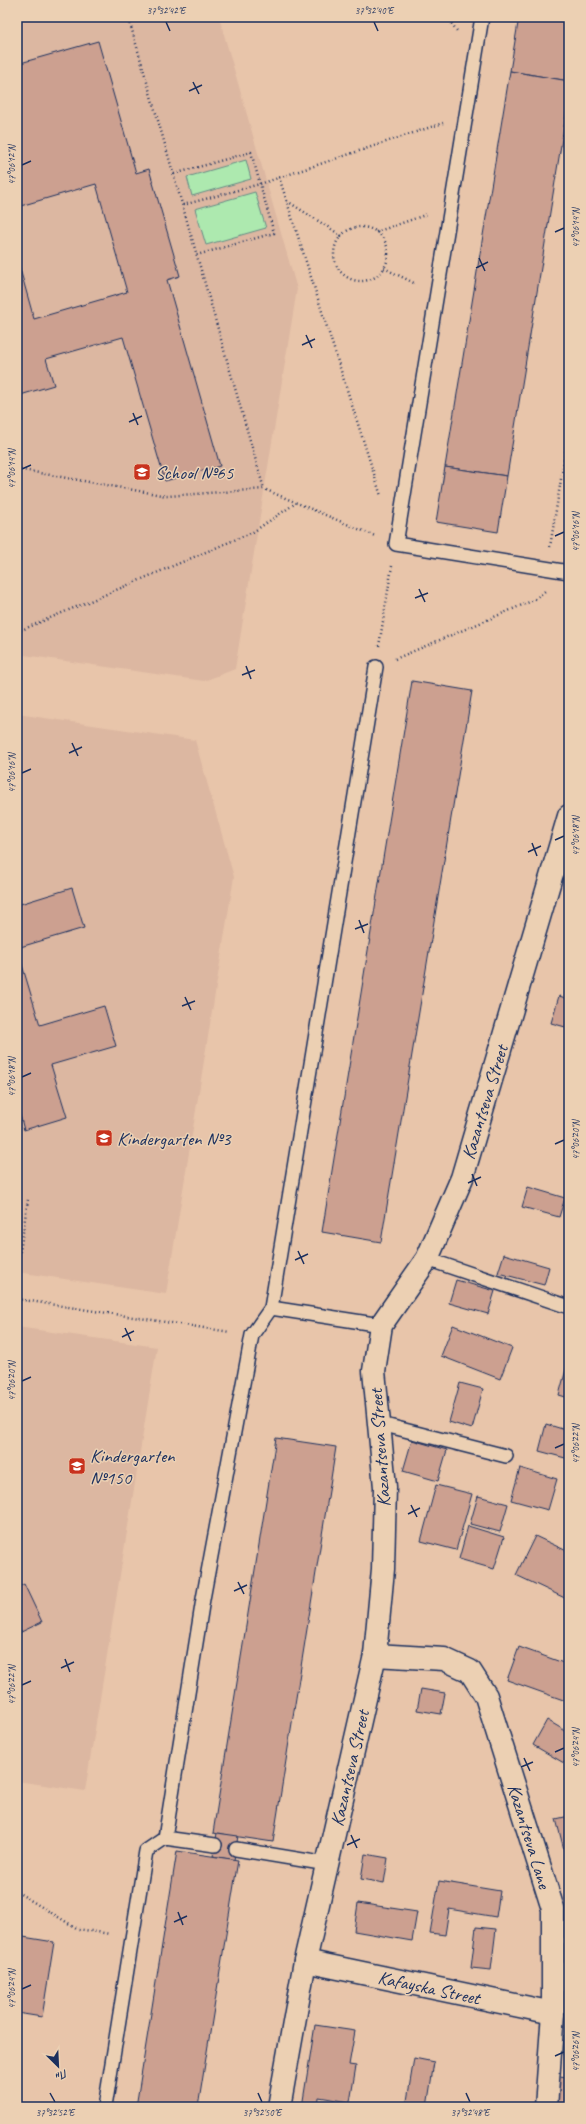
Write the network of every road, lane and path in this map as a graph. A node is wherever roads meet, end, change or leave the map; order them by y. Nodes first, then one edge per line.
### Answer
1 (112, 17) edge
2 (482, 17) edge
3 (466, 115) junction
4 (174, 174) junction
5 (279, 177) junction
6 (260, 184) junction
7 (287, 201) junction
8 (183, 205) junction
9 (451, 206) junction
10 (376, 232) junction
11 (342, 236) junction
12 (197, 255) junction
13 (384, 268) junction
14 (437, 294) junction
15 (569, 430) edge
16 (17, 468) edge
17 (264, 489) junction
18 (382, 500) dead end
19 (296, 502) junction
20 (396, 544) junction
21 (546, 569) junction
22 (569, 572) edge
23 (17, 632) edge
24 (376, 666) junction
25 (569, 816) edge
26 (28, 1199) dead end
27 (427, 1259) junction
28 (17, 1272) edge
29 (17, 1299) edge
30 (569, 1306) edge
31 (271, 1308) junction
32 (381, 1325) junction
33 (252, 1335) junction
34 (377, 1423) junction
35 (506, 1456) dead end
36 (375, 1655) junction
37 (165, 1838) junction
38 (215, 1845) dead end
39 (236, 1849) dead end
40 (327, 1864) junction
41 (17, 1892) edge
42 (17, 1926) edge
43 (22, 1937) dead end
44 (132, 1938) junction
45 (306, 1961) junction
46 (553, 2013) junction
47 (105, 2107) edge
48 (280, 2107) edge
49 (546, 2107) edge

1 - 4 path
2 - 3 lane
3 - 5 path
3 - 9 lane
4 - 6 path
4 - 8 path
5 - 6 path
5 - 7 path
6 - 8 path
6 - 12 path
7 - 11 path
7 - 18 path
8 - 12 path
9 - 10 path
9 - 14 lane
10 - 11 path
10 - 13 path
11 - 13 path
12 - 17 path
13 - 14 path
14 - 20 lane
15 - 21 path
16 - 17 path
17 - 19 path
19 - 20 path
19 - 23 path
20 - 21 lane
20 - 24 path
21 - 22 lane
22 - 24 path
24 - 31 lane
25 - 27 street, Kazantseva Street
26 - 28 path
27 - 30 lane
27 - 32 street, Kazantseva Street
29 - 33 path
31 - 32 lane
31 - 33 lane
32 - 34 street, Kazantseva Street
33 - 37 lane
34 - 35 lane
34 - 36 street, Kazantseva Street
36 - 40 street, Kazantseva Street
36 - 46 street, Kazantseva Lane
37 - 38 lane
37 - 44 lane
39 - 40 lane
40 - 45 street, Kazantseva Street
41 - 44 path
42 - 43 path
44 - 47 lane
45 - 46 street, Kafayska Street
45 - 48 street, Kazantseva Street
46 - 49 street, Kazantseva Lane

